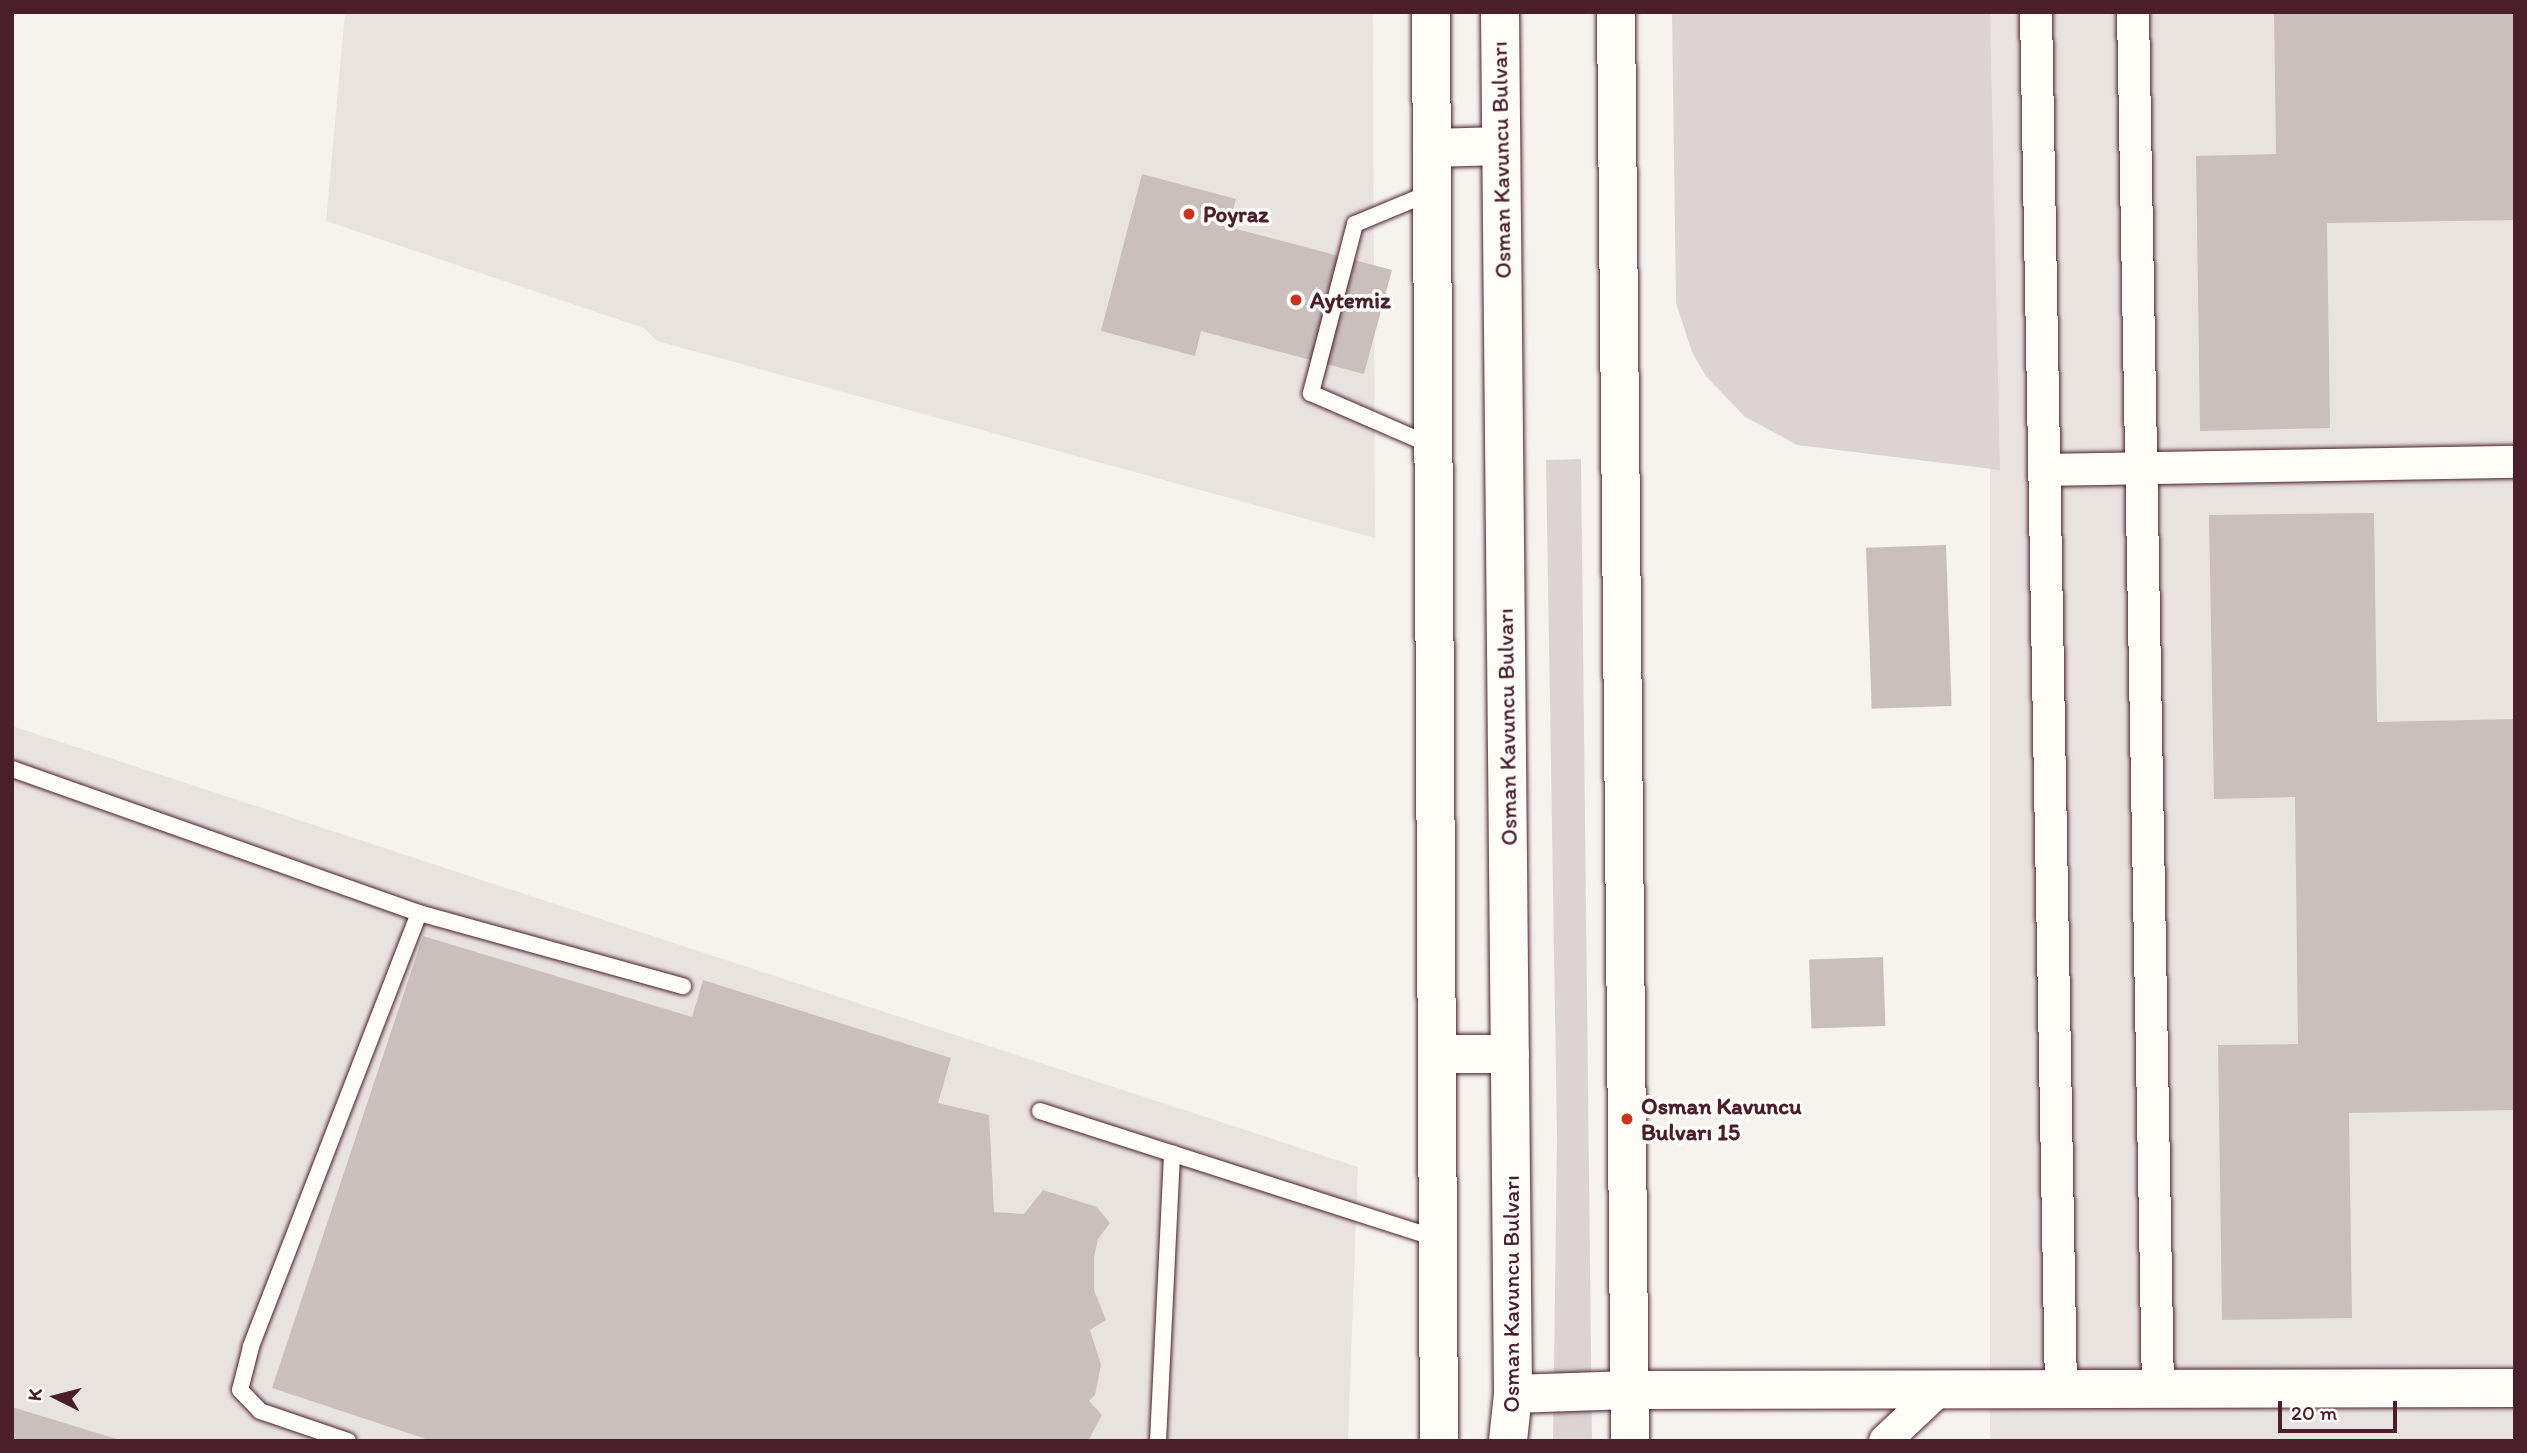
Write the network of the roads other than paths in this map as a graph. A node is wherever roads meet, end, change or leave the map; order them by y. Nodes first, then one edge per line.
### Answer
1 (1432, 12) edge
2 (1500, 12) edge
3 (1616, 12) edge
4 (2036, 12) edge
5 (2133, 12) edge
6 (1501, 146) junction
7 (1432, 148) junction
8 (1433, 191) junction
9 (1435, 447) junction
10 (2515, 462) edge
11 (2141, 468) junction
12 (2044, 470) junction
13 (12, 769) edge
14 (419, 913) junction
15 (683, 986) dead end
16 (1440, 1054) junction
17 (1510, 1054) junction
18 (1040, 1111) dead end
19 (1172, 1153) junction
20 (1441, 1239) junction
21 (2515, 1388) edge
22 (1940, 1389) junction
23 (2061, 1389) junction
24 (2158, 1389) junction
25 (1630, 1390) junction
26 (1513, 1394) junction
27 (348, 1441) edge
28 (1158, 1441) edge
29 (1439, 1441) edge
30 (1508, 1441) edge
31 (1630, 1441) edge
32 (1885, 1441) edge

1 - 7 main road
2 - 6 main road, Osman Kavuncu Bulvarı
3 - 25 main road
4 - 12 street
5 - 11 street
6 - 7 main road
6 - 17 main road, Osman Kavuncu Bulvarı
7 - 8 main road
8 - 9 main road
8 - 9 lane
9 - 16 main road
10 - 11 street
11 - 12 street
11 - 24 street
12 - 23 street
13 - 14 lane
14 - 15 lane
14 - 27 lane
16 - 17 main road
16 - 20 main road
17 - 26 main road, Osman Kavuncu Bulvarı
18 - 19 lane
19 - 20 lane
19 - 28 lane
20 - 29 main road
21 - 24 main road
22 - 23 main road
22 - 25 main road
22 - 32 street
23 - 24 main road
25 - 26 main road
25 - 31 main road
26 - 30 main road, Osman Kavuncu Bulvarı

